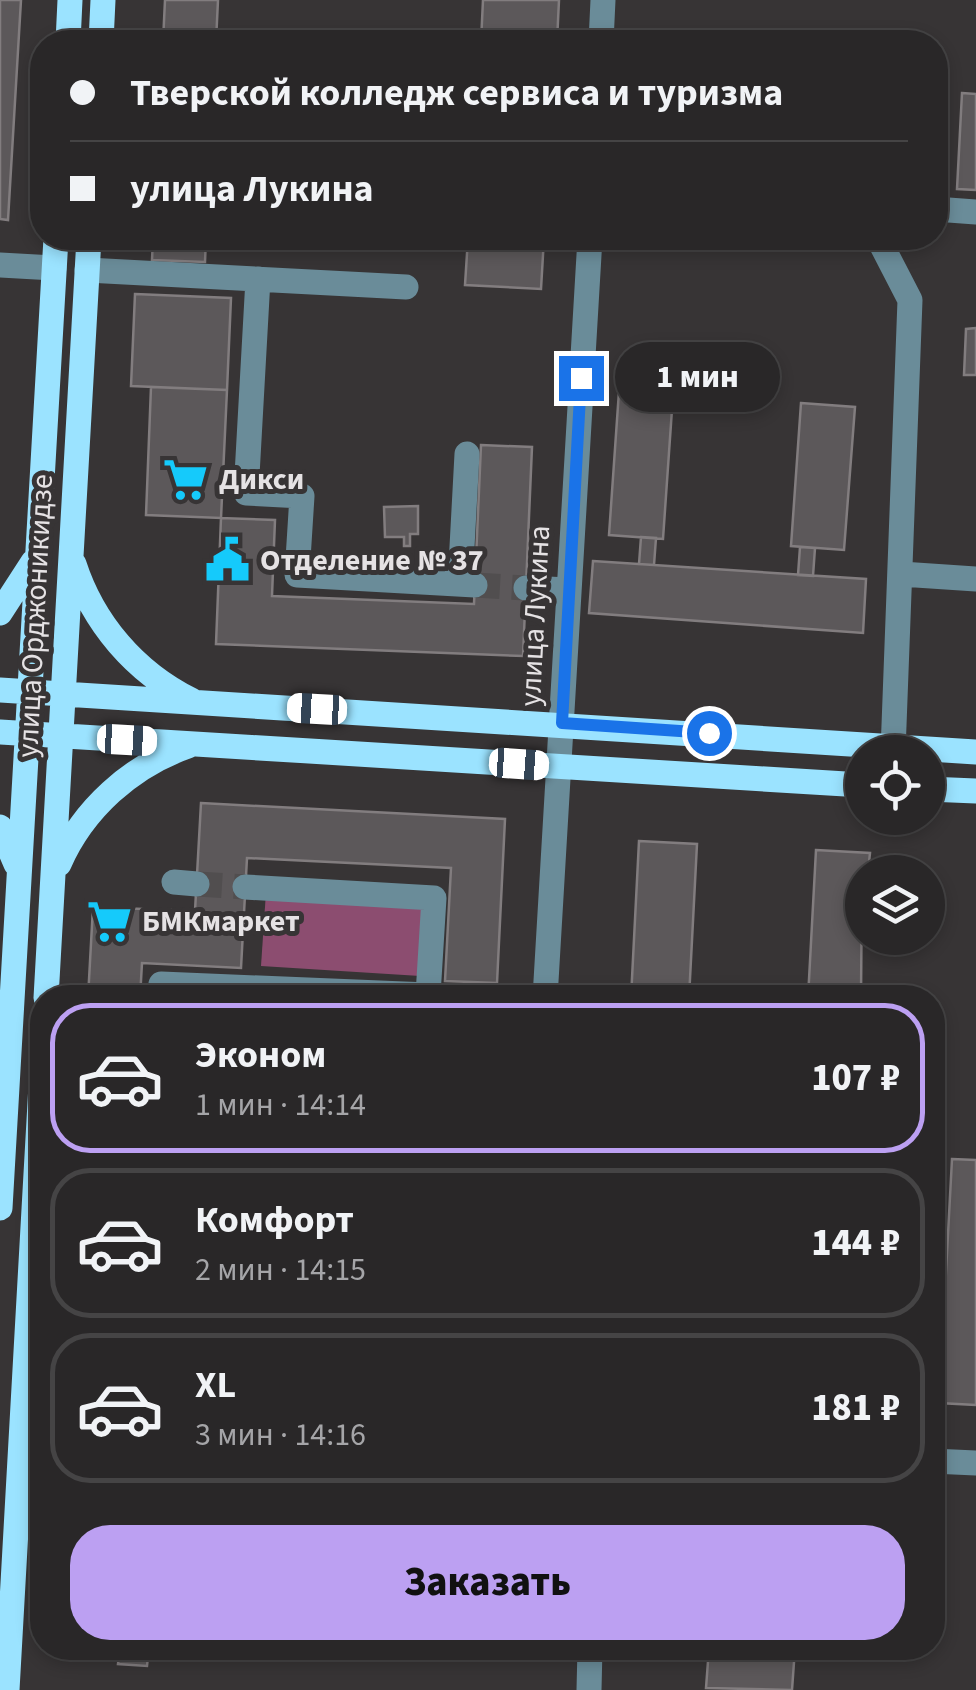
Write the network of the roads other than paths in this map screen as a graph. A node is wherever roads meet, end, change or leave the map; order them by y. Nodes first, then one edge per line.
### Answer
1 (70, 0) edge
2 (104, 0) edge
3 (604, 0) edge
4 (69, 30) edge
5 (102, 30) edge
6 (602, 30) edge
7 (948, 210) edge
8 (976, 212) edge
9 (55, 250) edge
10 (88, 250) edge
11 (589, 250) edge
12 (884, 250) edge
13 (0, 265) edge
14 (54, 268) junction
15 (87, 270) junction
16 (258, 279) junction
17 (406, 287) dead end
18 (467, 454) dead end
19 (38, 554) junction
20 (70, 554) junction
21 (900, 574) junction
22 (976, 579) edge
23 (526, 588) tunnel mouth
24 (569, 590) junction
25 (0, 613) edge
26 (0, 690) edge
27 (30, 692) junction
28 (64, 694) junction
29 (195, 703) junction
30 (562, 723) junction
31 (0, 732) edge
32 (28, 734) junction
33 (894, 735) edge
34 (62, 736) junction
35 (192, 744) junction
36 (845, 745) edge
37 (945, 751) edge
38 (976, 752) edge
39 (558, 766) junction
40 (845, 784) edge
41 (945, 790) edge
42 (976, 792) edge
43 (0, 828) edge
44 (20, 874) junction
45 (54, 876) junction
46 (245, 886) tunnel mouth
47 (47, 985) edge
48 (161, 985) edge
49 (188, 985) edge
50 (429, 985) edge
51 (546, 985) edge
52 (6, 991) edge
53 (1, 1186) edge
54 (0, 1208) edge
55 (30, 1441) edge
56 (945, 1462) edge
57 (976, 1464) edge
58 (589, 1660) edge
59 (7, 1690) edge
60 (588, 1690) edge

1 - 4 main road
2 - 5 main road
3 - 6 street
7 - 8 street
9 - 14 main road, улица Орджоникидзе
10 - 15 main road, улица Орджоникидзе
11 - 24 street, улица Лукина
12 - 21 street
13 - 14 street
14 - 19 main road, улица Орджоникидзе
15 - 16 street
15 - 20 main road, улица Орджоникидзе
16 - 17 street
16 - 18 street
19 - 25 main road
19 - 27 main road, улица Орджоникидзе
20 - 28 main road, улица Орджоникидзе
20 - 29 main road
21 - 22 street
21 - 33 street
23 - 24 street
24 - 30 street, улица Лукина
26 - 27 main road
27 - 28 main road
27 - 32 main road, улица Орджоникидзе
28 - 29 main road
28 - 34 main road, улица Орджоникидзе
29 - 30 main road
30 - 36 main road
30 - 39 street, улица Лукина
31 - 32 main road
32 - 34 main road
32 - 44 main road, улица Орджоникидзе
34 - 35 main road
34 - 45 main road, улица Орджоникидзе
35 - 39 main road
35 - 45 main road
37 - 38 main road
39 - 40 main road
39 - 51 street, улица Лукина
41 - 42 main road
43 - 44 main road
44 - 52 main road, улица Орджоникидзе
45 - 47 main road, улица Орджоникидзе
46 - 50 street
48 - 49 street
52 - 53 main road, улица Орджоникидзе
53 - 54 main road, улица Орджоникидзе
55 - 59 main road
56 - 57 street
58 - 60 street

